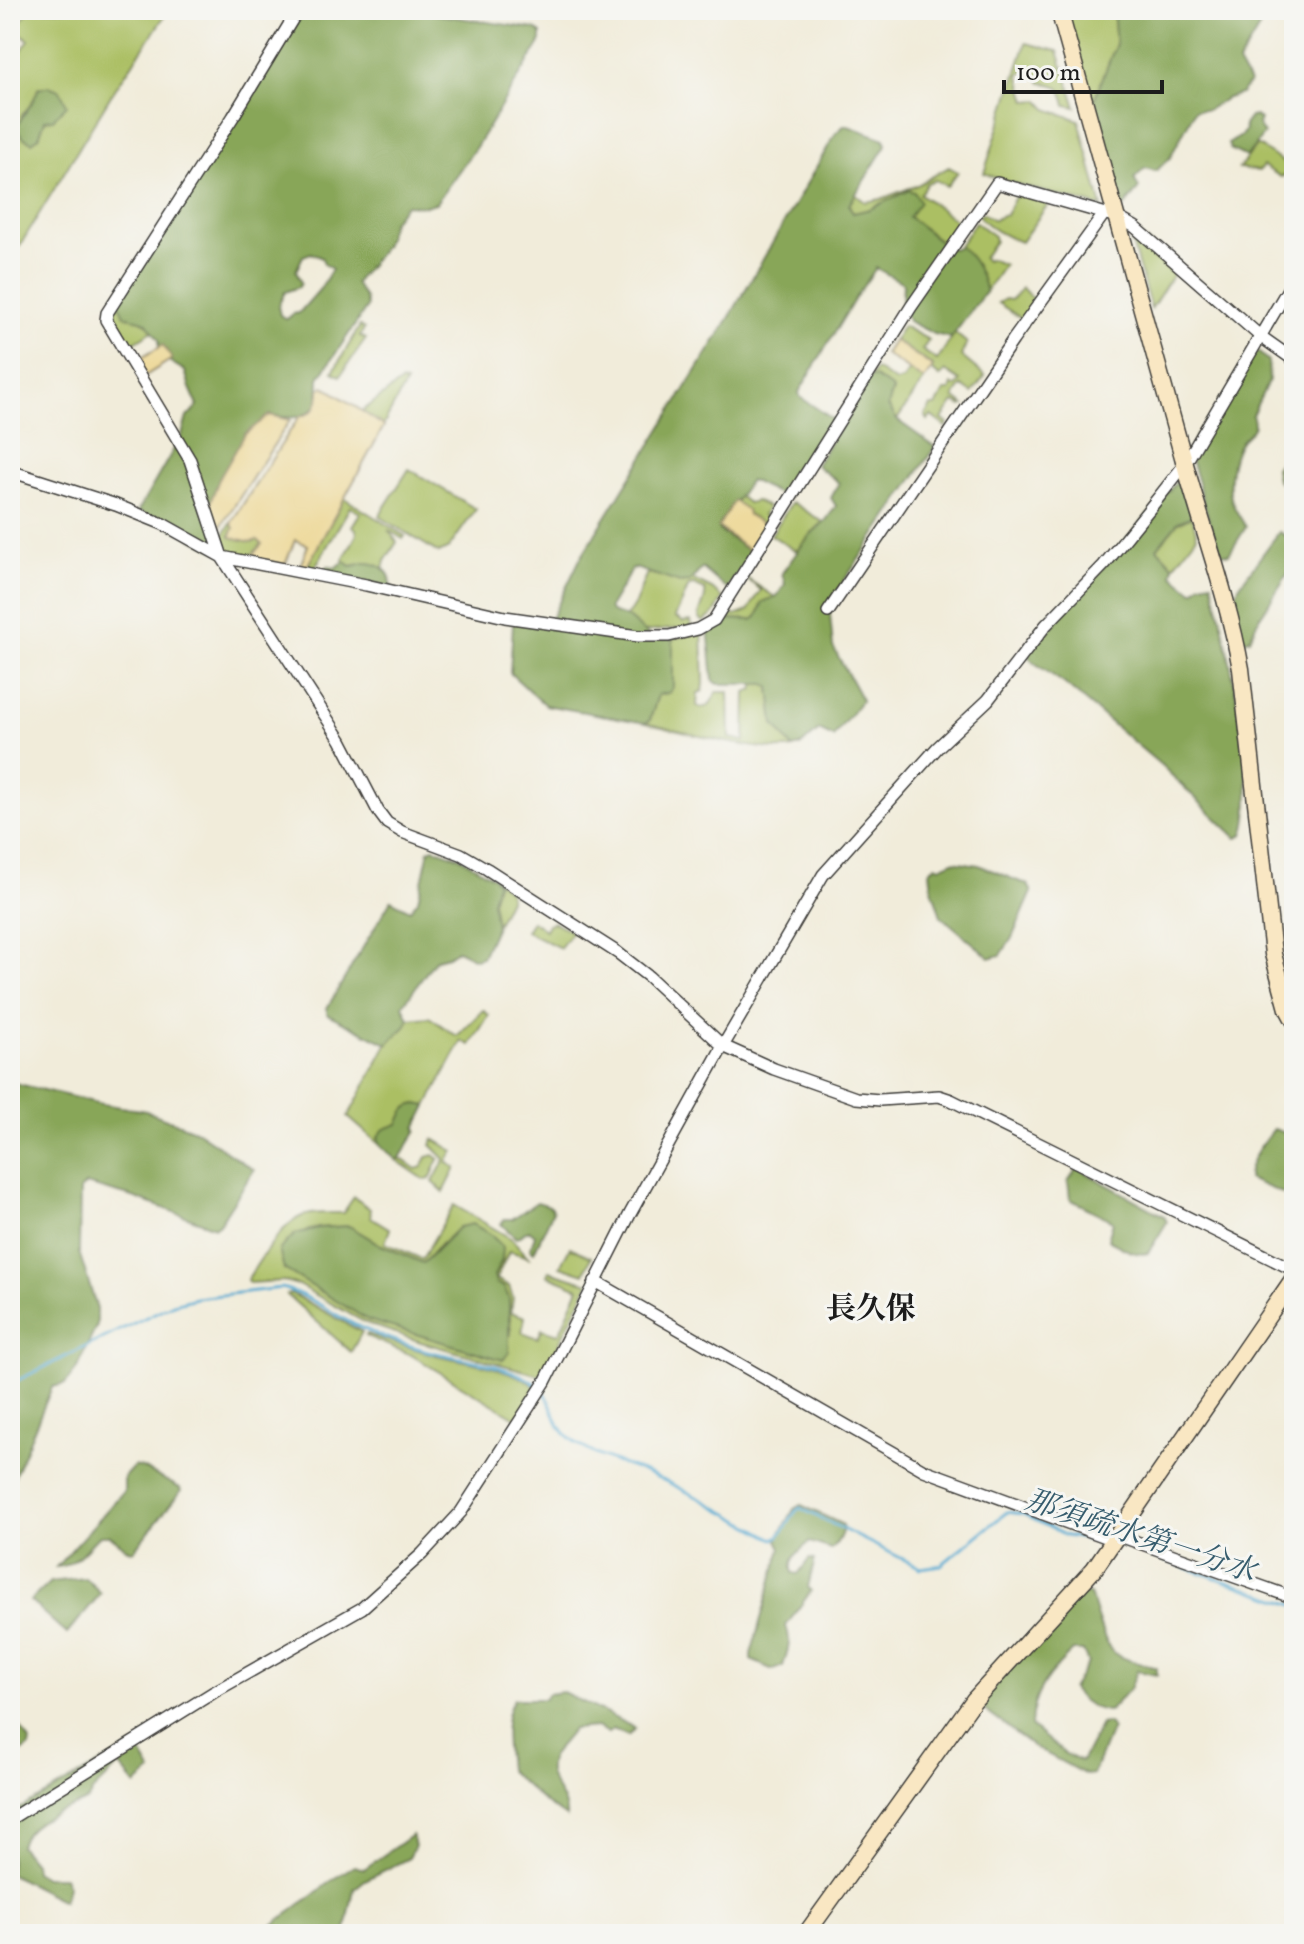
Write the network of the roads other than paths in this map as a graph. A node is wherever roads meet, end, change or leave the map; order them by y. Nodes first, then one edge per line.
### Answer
1 (298, 10) edge
2 (1059, 10) edge
3 (1110, 215) junction
4 (1294, 279) edge
5 (1260, 336) junction
6 (1294, 360) edge
7 (1185, 464) junction
8 (10, 471) edge
9 (222, 557) junction
10 (828, 612) dead end
11 (1294, 1020) edge
12 (723, 1046) junction
13 (1294, 1270) edge
14 (1294, 1278) edge
15 (595, 1281) junction
16 (1115, 1538) junction
17 (1294, 1598) edge
18 (10, 1819) edge
19 (806, 1934) edge

1 - 9 street
2 - 3 street
3 - 5 street
3 - 7 street
3 - 9 street
3 - 10 street
4 - 5 street
5 - 6 street
5 - 7 street
7 - 11 street
7 - 12 street
8 - 9 street
9 - 12 street
12 - 13 street
12 - 15 street
14 - 16 street
15 - 16 street
15 - 18 street
16 - 17 street
16 - 19 street

